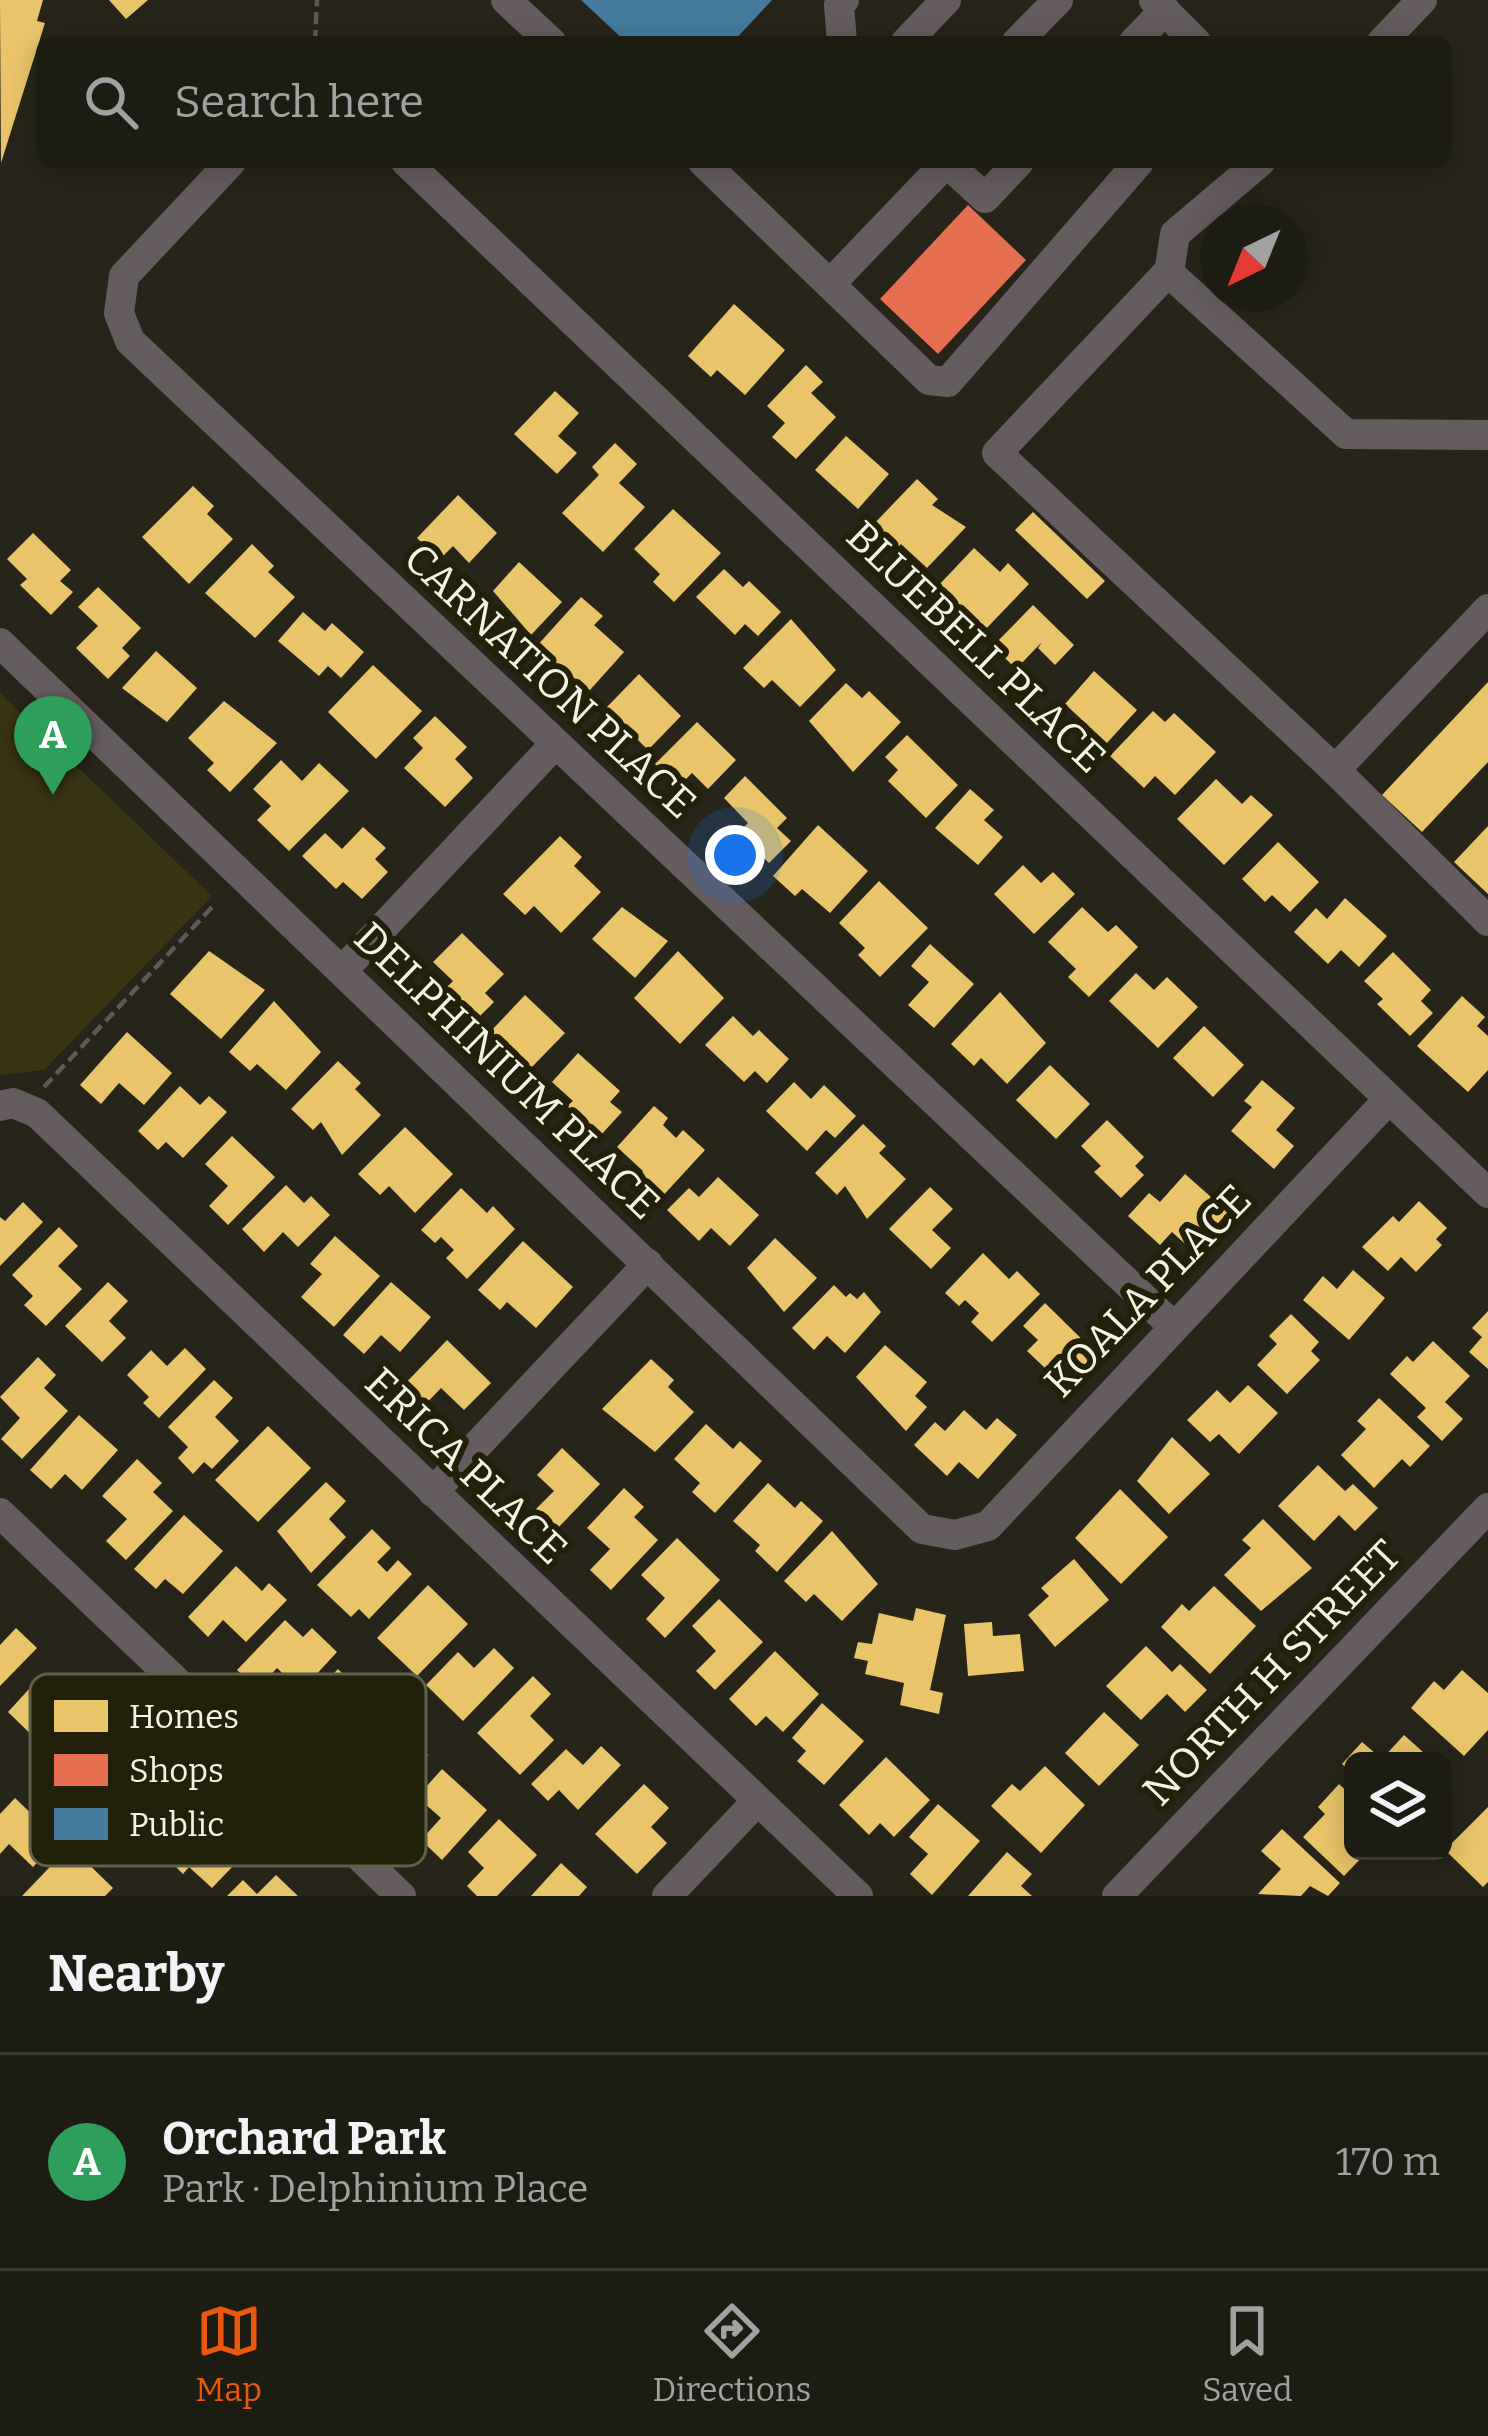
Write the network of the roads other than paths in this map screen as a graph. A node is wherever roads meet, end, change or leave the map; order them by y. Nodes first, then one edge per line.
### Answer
1 (506, 0) edge
2 (844, 0) edge
3 (946, 0) edge
4 (1058, 0) edge
5 (1422, 0) edge
6 (1159, 5) edge
7 (545, 36) edge
8 (842, 36) edge
9 (911, 36) edge
10 (1023, 36) edge
11 (1138, 36) edge
12 (1190, 36) edge
13 (1388, 36) edge
14 (225, 168) edge
15 (412, 168) edge
16 (941, 168) edge
17 (953, 168) edge
18 (1013, 168) edge
19 (1134, 168) edge
20 (1253, 168) edge
21 (724, 169) edge
22 (1169, 273) junction
23 (830, 284) junction
24 (1487, 425) edge
25 (1488, 609) edge
26 (0, 644) edge
27 (555, 744) junction
28 (1335, 770) junction
29 (1488, 921) edge
30 (342, 971) junction
31 (14, 1098) edge
32 (1389, 1099) junction
33 (1488, 1193) edge
34 (649, 1264) junction
35 (1173, 1325) junction
36 (433, 1492) junction
37 (1488, 1508) edge
38 (0, 1513) edge
39 (965, 1534) joint
40 (169, 1674) edge
41 (757, 1801) junction
42 (370, 1866) edge
43 (401, 1896) edge
44 (667, 1896) edge
45 (858, 1896) edge
46 (1117, 1896) edge

1 - 7 street
2 - 8 street
3 - 9 street
4 - 10 street
5 - 13 street
6 - 11 street
6 - 12 street
14 - 27 street, CARNATION PLACE
15 - 32 street, BLUEBELL PLACE
16 - 23 street
17 - 18 street
19 - 23 street
20 - 22 street
21 - 23 street
22 - 24 street
22 - 28 street
25 - 28 street
26 - 30 street, DELPHINIUM PLACE
27 - 30 street
27 - 35 street, CARNATION PLACE
28 - 29 street
30 - 34 street, DELPHINIUM PLACE
31 - 36 street, ERICA PLACE
32 - 33 street, BLUEBELL PLACE
32 - 35 street, KOALA PLACE
34 - 36 street
34 - 39 street, DELPHINIUM PLACE
35 - 39 street, KOALA PLACE
36 - 41 street, ERICA PLACE
37 - 46 street, NORTH H STREET
38 - 40 street
41 - 44 street
41 - 45 street, ERICA PLACE
42 - 43 street

